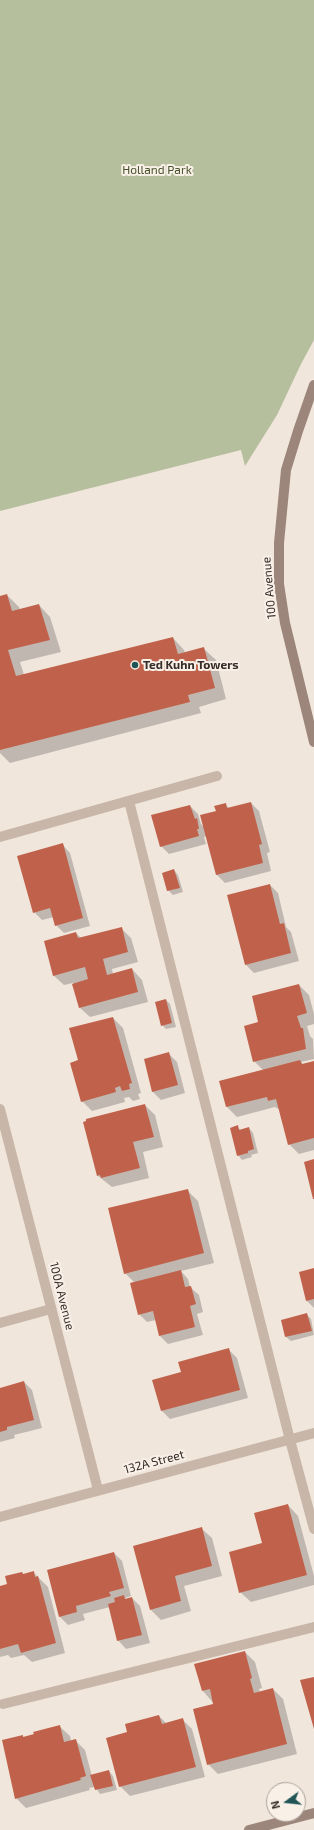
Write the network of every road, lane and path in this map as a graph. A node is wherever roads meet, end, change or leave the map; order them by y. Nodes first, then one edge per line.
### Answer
1 (314, 385) edge
2 (314, 742) edge
3 (217, 776) dead end
4 (129, 801) junction
5 (0, 837) edge
6 (0, 1109) edge
7 (3, 1131) edge
8 (51, 1309) junction
9 (0, 1323) edge
10 (314, 1433) edge
11 (290, 1440) junction
12 (98, 1490) junction
13 (0, 1517) edge
14 (314, 1528) edge
15 (314, 1627) edge
16 (3, 1704) dead end
17 (314, 1813) edge
18 (249, 1830) edge

1 - 2 street, 100 Avenue
3 - 4 street
4 - 5 street
4 - 11 street
6 - 7 street, 100A Avenue
7 - 8 street, 100A Avenue
8 - 9 street
8 - 12 street, 100A Avenue
10 - 11 street, 132A Street
11 - 12 street, 132A Street
11 - 14 street
12 - 13 street, 132A Street
15 - 16 street
17 - 18 street

